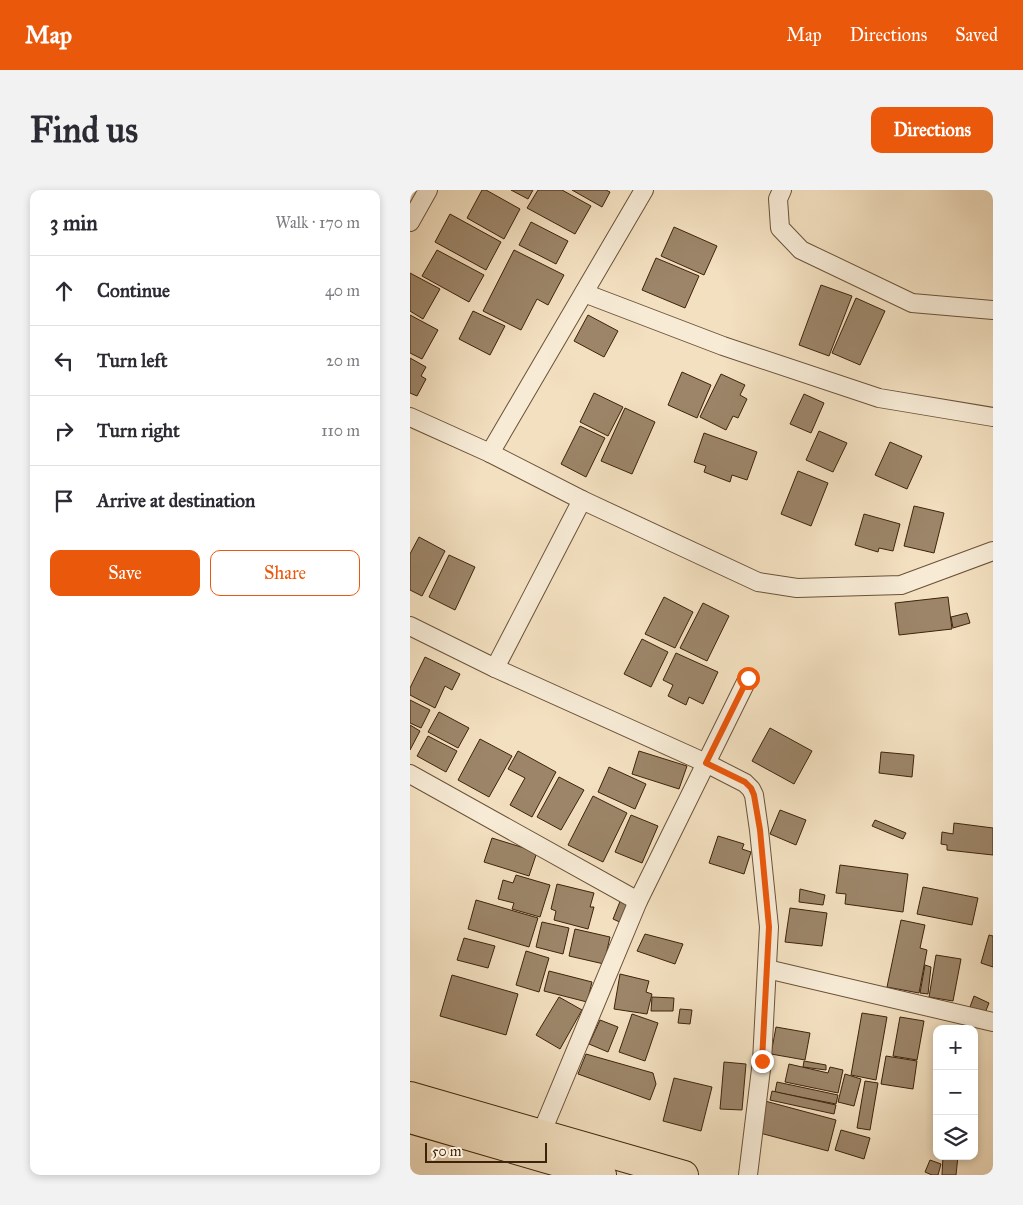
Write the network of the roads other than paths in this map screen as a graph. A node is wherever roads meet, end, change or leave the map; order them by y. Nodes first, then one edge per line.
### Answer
1 (428, 190) edge
2 (644, 190) edge
3 (782, 190) edge
4 (410, 222) edge
5 (584, 293) junction
6 (993, 310) edge
7 (410, 417) edge
8 (993, 417) edge
9 (490, 453) junction
10 (582, 500) junction
11 (993, 551) edge
12 (410, 626) edge
13 (495, 668) junction
14 (748, 678) dead end
15 (706, 763) junction
16 (410, 774) edge
17 (638, 901) junction
18 (767, 969) junction
19 (993, 1022) edge
20 (410, 1096) edge
21 (410, 1120) edge
22 (541, 1134) junction
23 (561, 1169) edge
24 (602, 1175) edge
25 (684, 1175) edge
26 (748, 1175) edge

1 - 4 street
2 - 5 street
3 - 6 street
5 - 8 street
5 - 9 street
7 - 9 street
9 - 10 street
10 - 11 street
10 - 13 street
12 - 13 street
13 - 15 street
14 - 15 street
15 - 17 street
15 - 18 street
16 - 17 street
17 - 22 street
18 - 19 street
18 - 26 street
20 - 22 main road
21 - 23 main road
22 - 25 main road
23 - 24 main road

